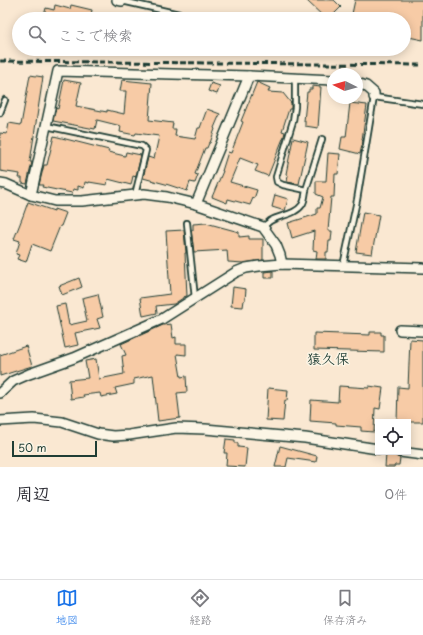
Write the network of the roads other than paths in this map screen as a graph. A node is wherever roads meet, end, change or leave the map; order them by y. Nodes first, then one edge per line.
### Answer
1 (120, 1) edge
2 (170, 12) edge
3 (249, 76) junction
4 (295, 79) junction
5 (327, 80) edge
6 (363, 85) edge
7 (374, 97) junction
8 (5, 100) dead end
9 (423, 104) edge
10 (0, 113) edge
11 (46, 126) junction
12 (322, 139) dead end
13 (0, 183) edge
14 (306, 190) junction
15 (31, 195) junction
16 (135, 195) junction
17 (196, 204) junction
18 (187, 223) dead end
19 (263, 227) junction
20 (282, 264) junction
21 (343, 266) junction
22 (423, 268) edge
23 (195, 298) junction
24 (400, 330) dead end
25 (423, 331) edge
26 (0, 393) edge
27 (0, 421) edge
28 (375, 449) edge
29 (411, 454) edge
30 (423, 456) edge

1 - 2 lane
3 - 4 street
3 - 11 street
3 - 17 street
4 - 5 street
4 - 14 lane
6 - 7 street
7 - 9 lane
7 - 21 lane
8 - 10 lane
11 - 15 street
11 - 16 lane
12 - 14 lane
13 - 15 street
14 - 19 lane
15 - 16 street
16 - 17 street
17 - 19 street
18 - 23 lane
19 - 20 street
20 - 21 street
20 - 23 street
21 - 22 street
23 - 26 street
24 - 25 street
27 - 28 street
29 - 30 street

